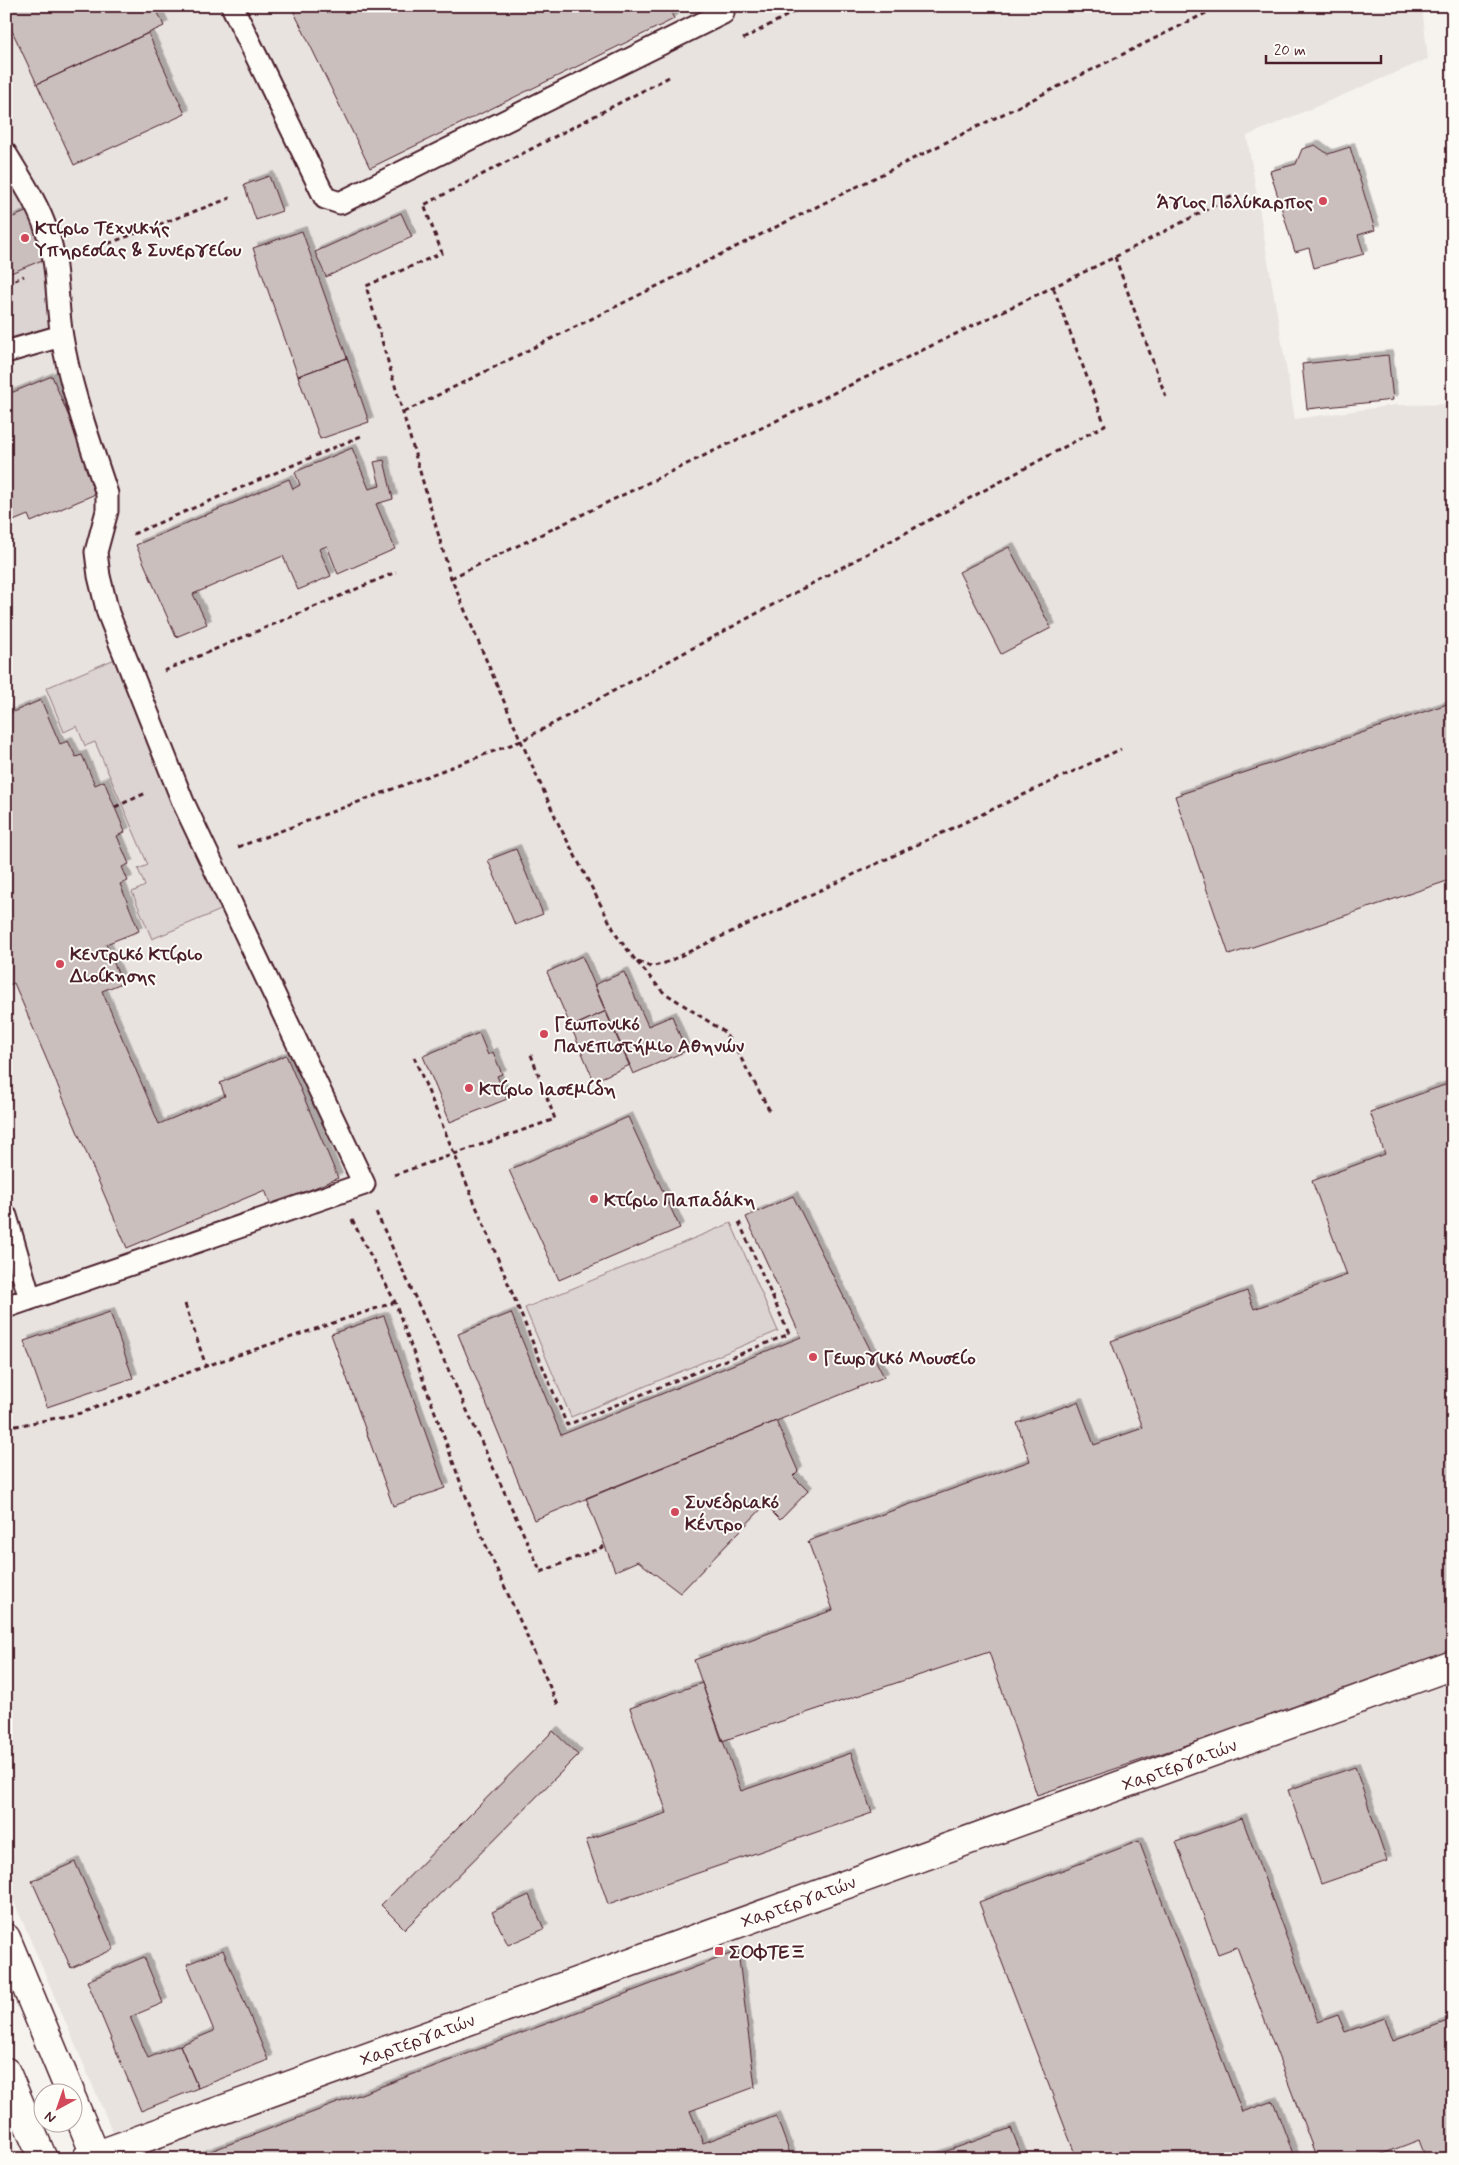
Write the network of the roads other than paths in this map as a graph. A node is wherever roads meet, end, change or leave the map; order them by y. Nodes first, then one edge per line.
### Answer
1 (232, 6) edge
2 (722, 6) edge
3 (6, 154) edge
4 (62, 336) junction
5 (6, 352) edge
6 (6, 1216) edge
7 (30, 1299) junction
8 (6, 1307) edge
9 (1453, 1665) edge
10 (6, 1938) edge
11 (6, 2072) edge
12 (66, 2082) edge
13 (82, 2127) edge
14 (93, 2158) edge
15 (44, 2159) edge

1 - 2 lane
3 - 4 lane
4 - 5 lane
4 - 7 lane
6 - 7 lane
7 - 8 lane
9 - 14 street, Χαρτεργατών
10 - 12 street
11 - 15 street
13 - 14 street

